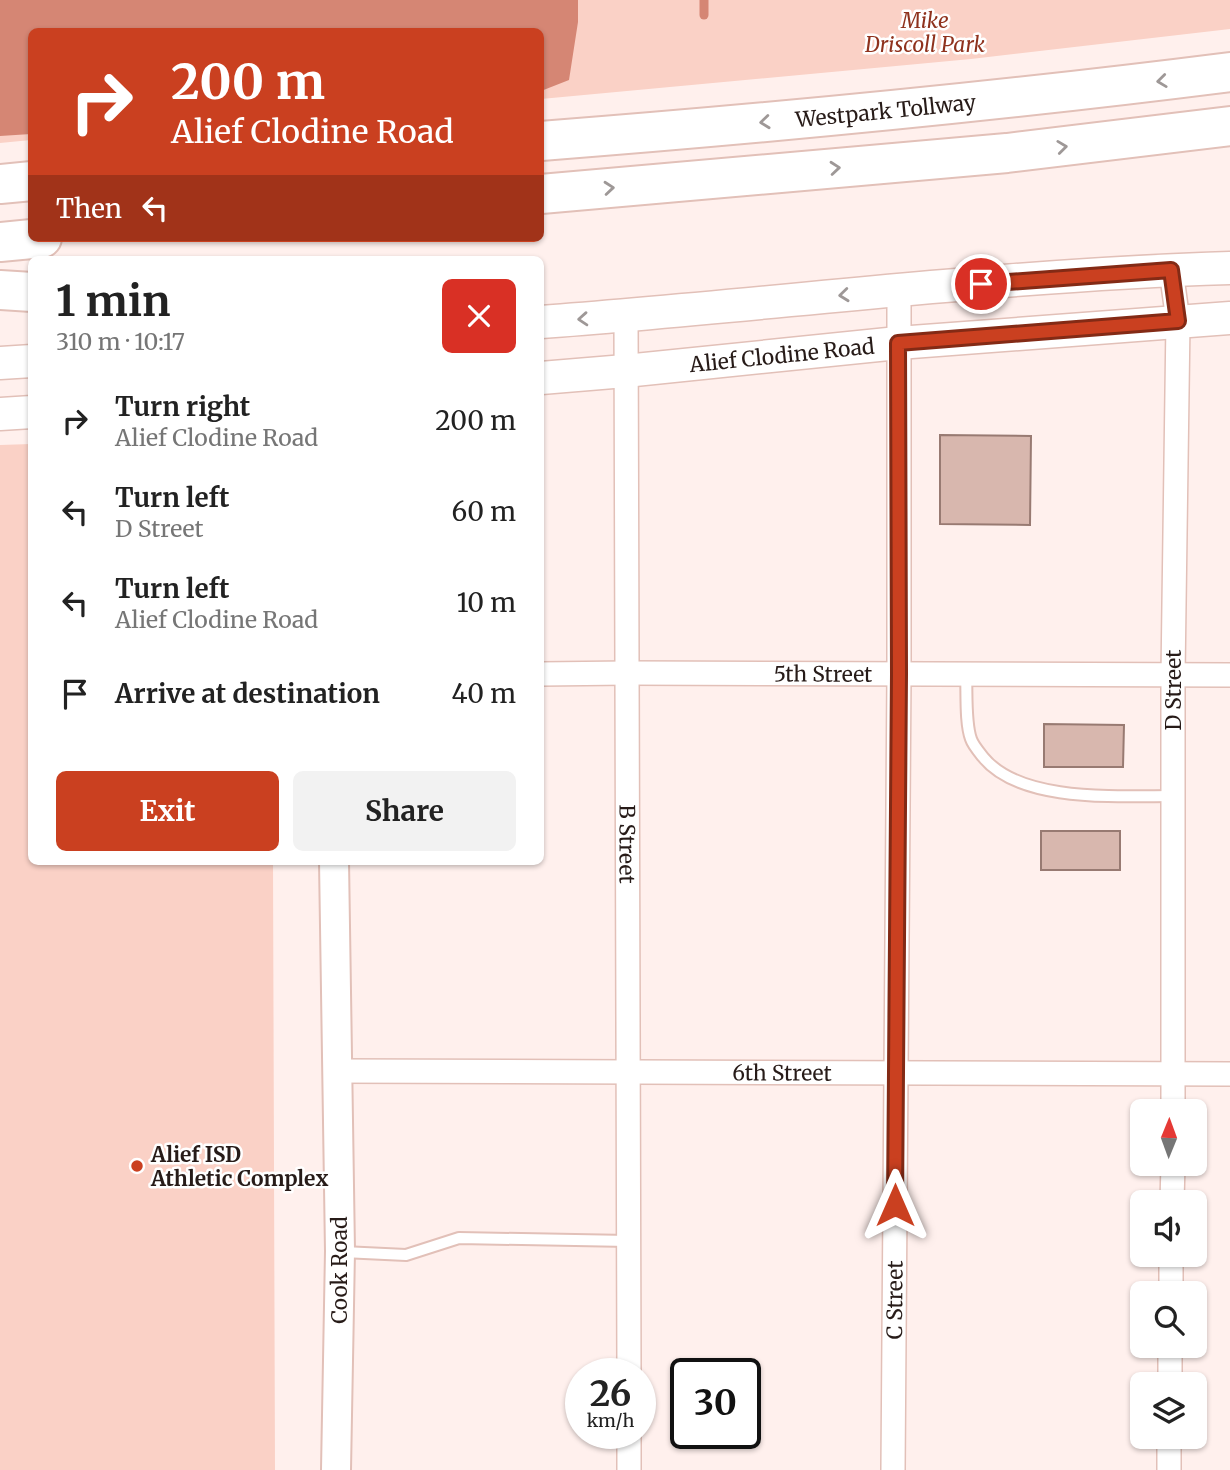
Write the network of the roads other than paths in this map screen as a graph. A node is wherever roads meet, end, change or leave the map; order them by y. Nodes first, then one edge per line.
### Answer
1 (1230, 72) edge
2 (1230, 126) edge
3 (544, 141) edge
4 (28, 181) edge
5 (0, 184) edge
6 (544, 194) edge
7 (28, 239) edge
8 (0, 242) edge
9 (1230, 268) edge
10 (1171, 270) junction
11 (899, 289) junction
12 (0, 290) edge
13 (28, 292) edge
14 (626, 316) junction
15 (1230, 318) edge
16 (1178, 321) junction
17 (544, 322) edge
18 (898, 343) junction
19 (28, 361) edge
20 (0, 363) edge
21 (625, 371) junction
22 (544, 378) edge
23 (28, 412) edge
24 (0, 414) edge
25 (628, 673) junction
26 (544, 674) edge
27 (899, 674) junction
28 (966, 674) junction
29 (1173, 675) junction
30 (1230, 675) edge
31 (1173, 796) junction
32 (334, 865) edge
33 (336, 1071) junction
34 (628, 1072) junction
35 (896, 1073) junction
36 (1174, 1074) junction
37 (1230, 1074) edge
38 (1173, 1099) edge
39 (628, 1241) junction
40 (340, 1251) junction
41 (629, 1358) edge
42 (629, 1449) edge
43 (1169, 1449) edge
44 (336, 1470) edge
45 (629, 1470) edge
46 (893, 1470) edge
47 (1169, 1470) edge

1 -> 3 highway, Westpark Tollway
6 -> 2 highway
4 - 5 highway
7 - 8 highway
9 - 10 main road
10 - 11 main road
10 - 16 street, D Street
11 -> 14 main road
11 - 18 street, C Street
12 - 13 highway
14 -> 17 main road
14 - 21 street, B Street
15 - 16 main road, Alief Clodine Road
16 - 18 main road, Alief Clodine Road
16 - 29 street, D Street
18 - 21 main road, Alief Clodine Road
18 - 27 street, C Street
19 - 20 main road
21 - 22 main road, Alief Clodine Road
21 - 25 street, B Street
23 - 24 main road
25 - 26 street, 5th Street
25 - 27 street, 5th Street
25 - 34 street, B Street
27 - 28 street, 5th Street
27 - 35 street, C Street
28 - 29 street, 5th Street
28 - 31 lane
29 - 30 street, 5th Street
29 - 31 street, D Street
31 - 36 street, D Street
32 - 33 street, Cook Road
33 - 34 street, 6th Street
33 - 40 street, Cook Road
34 - 35 street, 6th Street
34 - 39 street, B Street
35 - 36 street, 6th Street
35 - 46 street, C Street
36 - 37 street, 6th Street
36 - 38 street, D Street
39 - 40 lane
39 - 41 street, B Street
40 - 44 street, Cook Road
42 - 45 street
43 - 47 street

